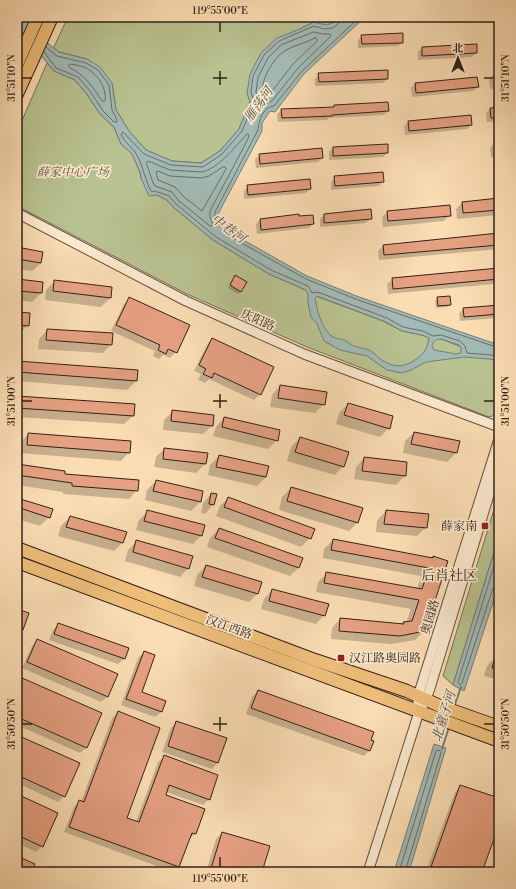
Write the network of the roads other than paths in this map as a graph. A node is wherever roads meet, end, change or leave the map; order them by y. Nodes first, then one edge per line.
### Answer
1 (52, 17) edge
2 (36, 21) edge
3 (17, 64) edge
4 (17, 94) edge
5 (17, 213) edge
6 (499, 427) edge
7 (499, 439) edge
8 (499, 462) edge
9 (17, 548) edge
10 (17, 562) edge
11 (422, 698) junction
12 (419, 712) junction
13 (499, 728) edge
14 (499, 741) edge
15 (368, 872) edge

1 - 4 main road
2 - 3 main road
5 - 6 street, 庆阳路
7 - 11 street, 奥园路
8 - 11 street, 奥园路
9 - 11 main road, 汉江西路
10 - 12 main road, 汉江西路
11 - 12 street, 奥园路
11 - 13 main road, 汉江西路
12 - 14 main road, 汉江西路
12 - 15 street, 奥园路

